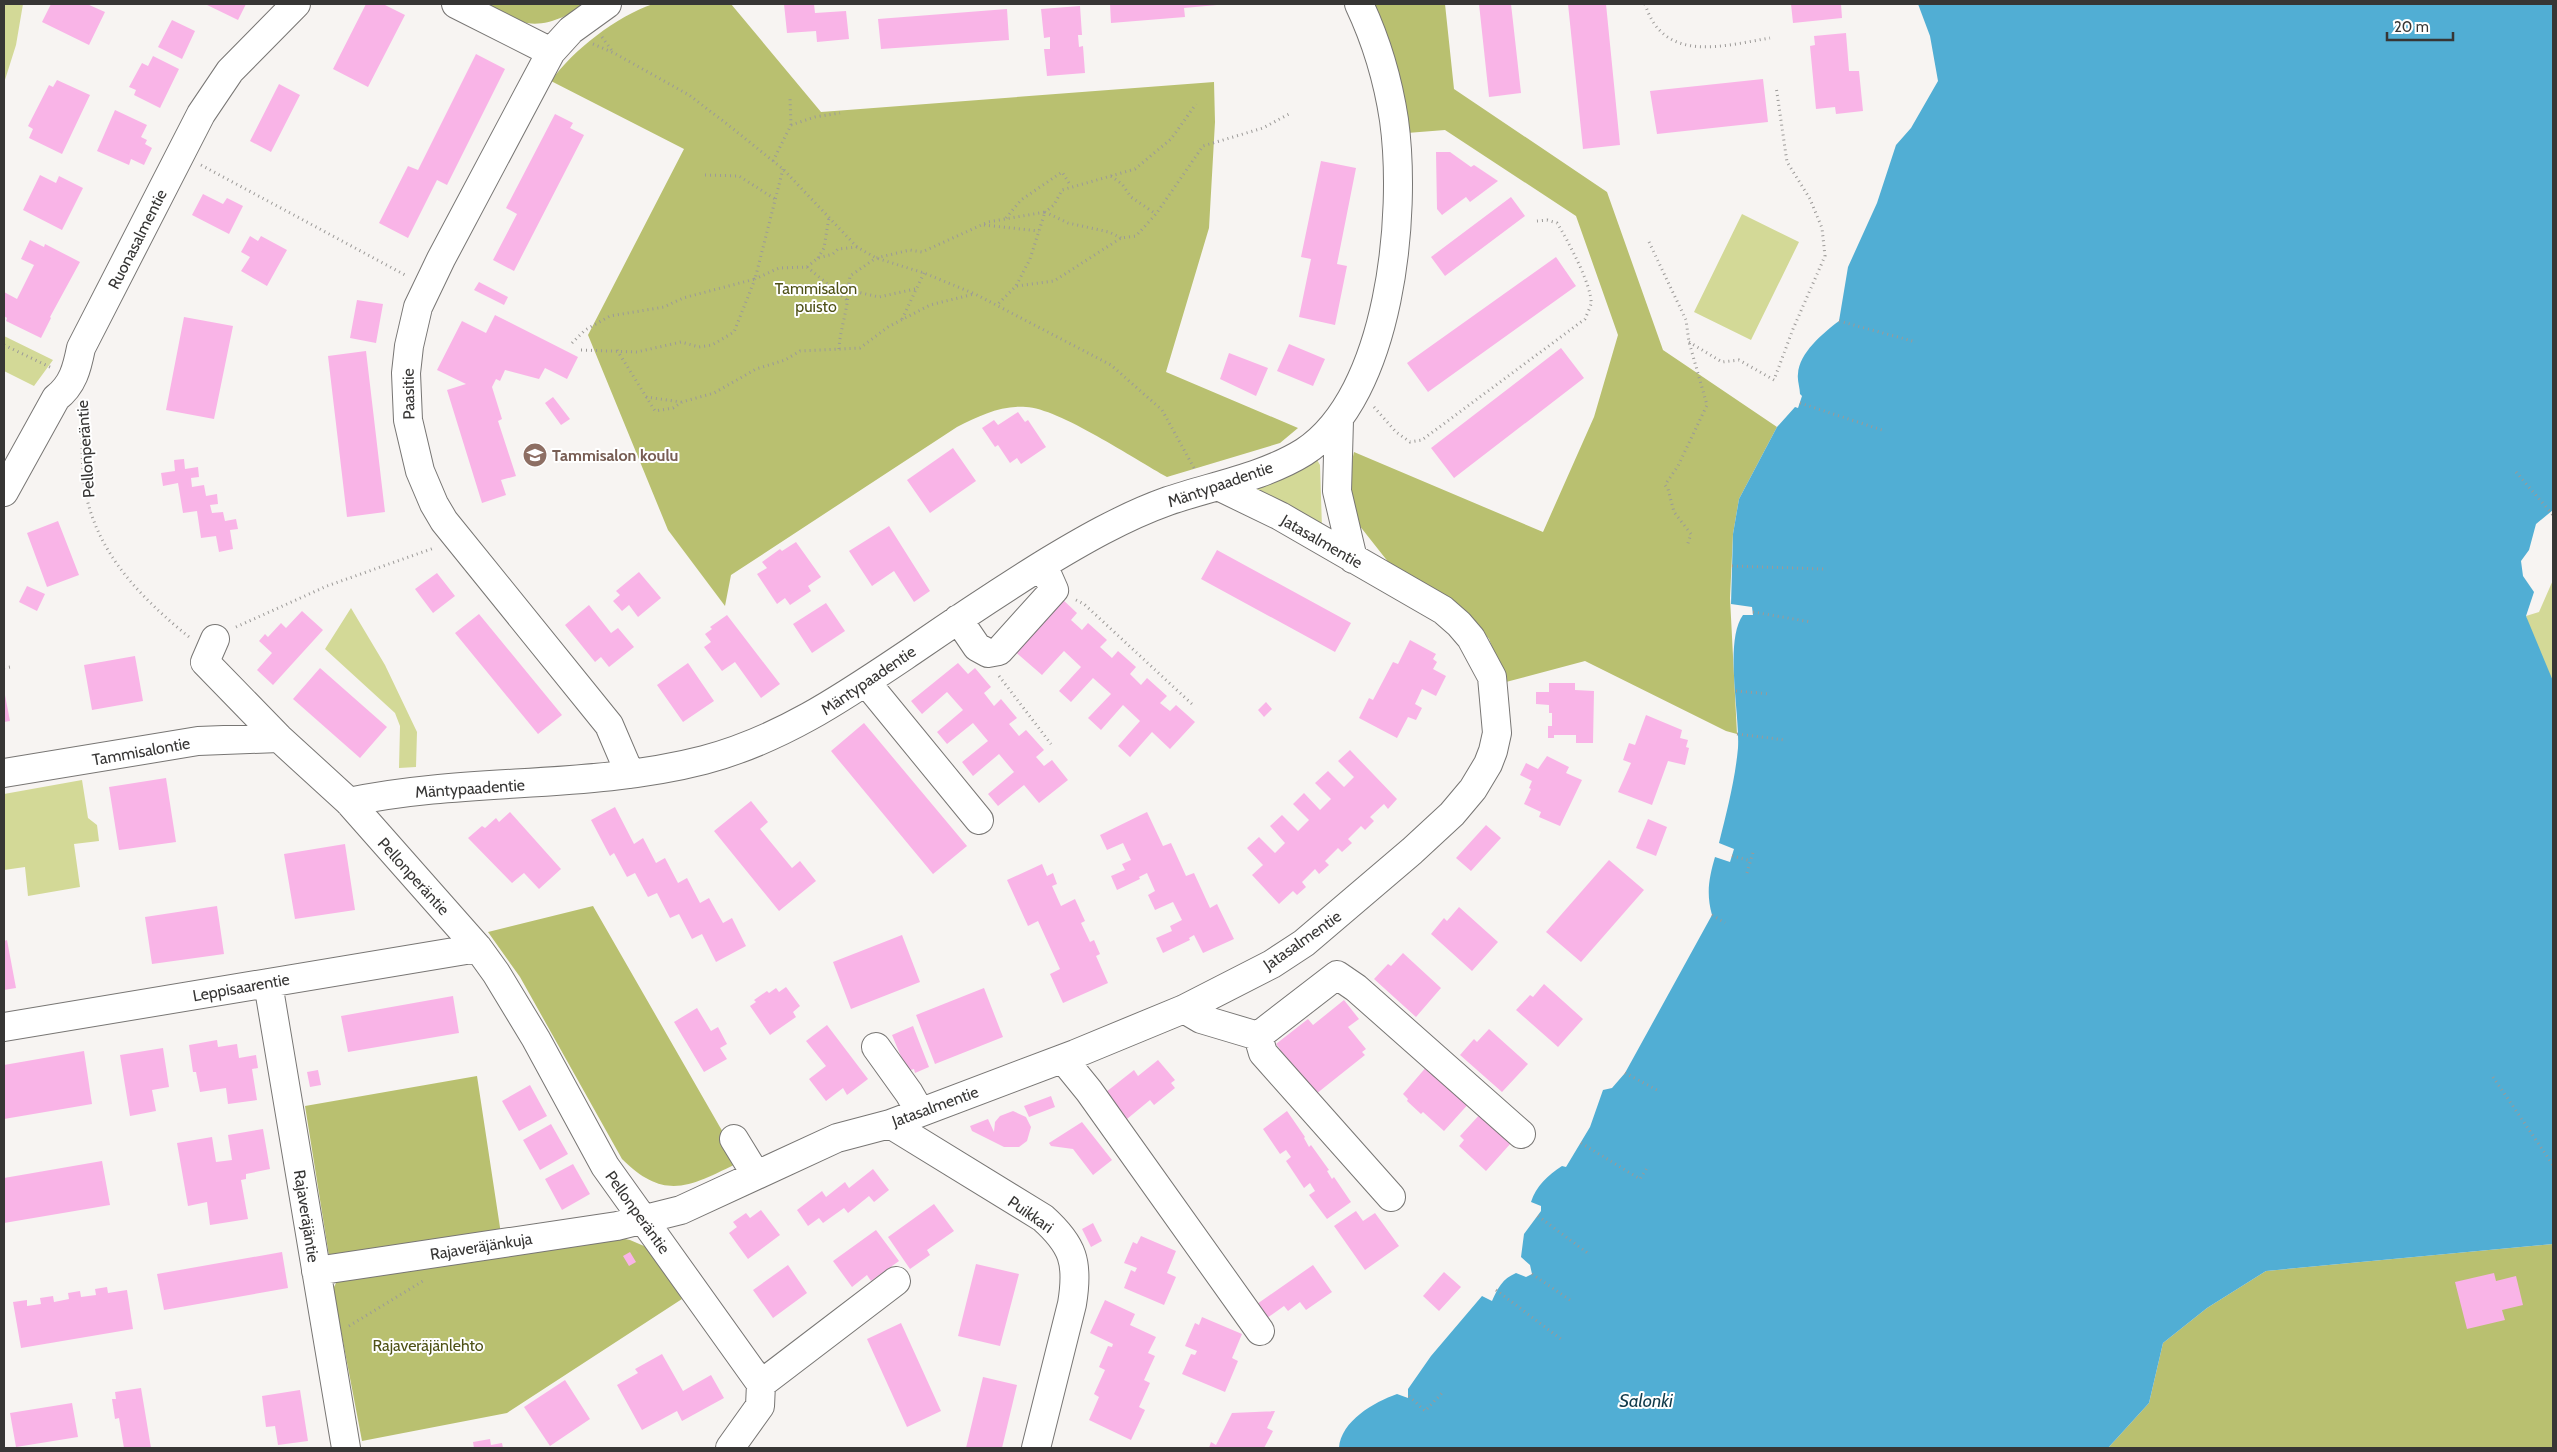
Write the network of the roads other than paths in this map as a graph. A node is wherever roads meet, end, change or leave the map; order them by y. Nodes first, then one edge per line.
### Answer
1 (296, 4) edge
2 (456, 4) edge
3 (608, 4) edge
4 (1359, 4) edge
5 (551, 52) junction
6 (1339, 420) junction
7 (1208, 480) junction
8 (4, 492) edge
9 (1353, 559) junction
10 (1043, 565) junction
11 (958, 619) junction
12 (210, 650) road end
13 (866, 682) junction
14 (279, 738) junction
15 (4, 774) edge
16 (630, 774) junction
17 (349, 802) junction
18 (979, 820) dead end
19 (478, 948) junction
20 (268, 983) junction
21 (1184, 1008) junction
22 (4, 1027) edge
23 (1258, 1036) junction
24 (876, 1047) dead end
25 (1063, 1059) junction
26 (920, 1112) junction
27 (890, 1124) junction
28 (1521, 1134) dead end
29 (734, 1139) dead end
30 (756, 1175) junction
31 (1391, 1197) dead end
32 (645, 1220) junction
33 (316, 1271) junction
34 (896, 1281) dead end
35 (1260, 1331) dead end
36 (762, 1384) junction
37 (346, 1448) edge
38 (730, 1448) edge
39 (1036, 1448) edge

1 - 8 street, Ruonasalmentie
2 - 5 street
3 - 5 street, Paasitie
4 - 6 street, Mäntypaadentie
5 - 16 street, Paasitie
6 - 7 street, Mäntypaadentie
6 - 9 street, Mäntypaadentie
7 - 9 street, Jatasalmentie
7 - 10 street, Mäntypaadentie
9 - 21 street, Jatasalmentie
10 - 11 street, Mäntypaadentie
10 - 11 street
11 - 13 street, Mäntypaadentie
12 - 14 street, Pellonperäntie
13 - 16 street, Mäntypaadentie
13 - 18 street
14 - 15 street, Tammisalontie
14 - 17 street, Pellonperäntie
16 - 17 street, Mäntypaadentie
17 - 19 street, Pellonperäntie
19 - 20 street, Leppisaarentie
19 - 32 street, Pellonperäntie
20 - 22 street, Leppisaarentie
20 - 33 street, Rajaveräjäntie
21 - 23 street
21 - 25 street, Jatasalmentie
23 - 28 street
23 - 31 street
24 - 26 street
25 - 26 street, Jatasalmentie
25 - 35 street
26 - 27 street, Jatasalmentie
27 - 30 street, Jatasalmentie
27 - 39 street, Puikkari
29 - 30 street
30 - 32 street, Jatasalmentie
32 - 33 street, Rajaveräjänkuja
32 - 36 street, Pellonperäntie
33 - 37 street, Rajaveräjäntie
34 - 36 street
36 - 38 street

